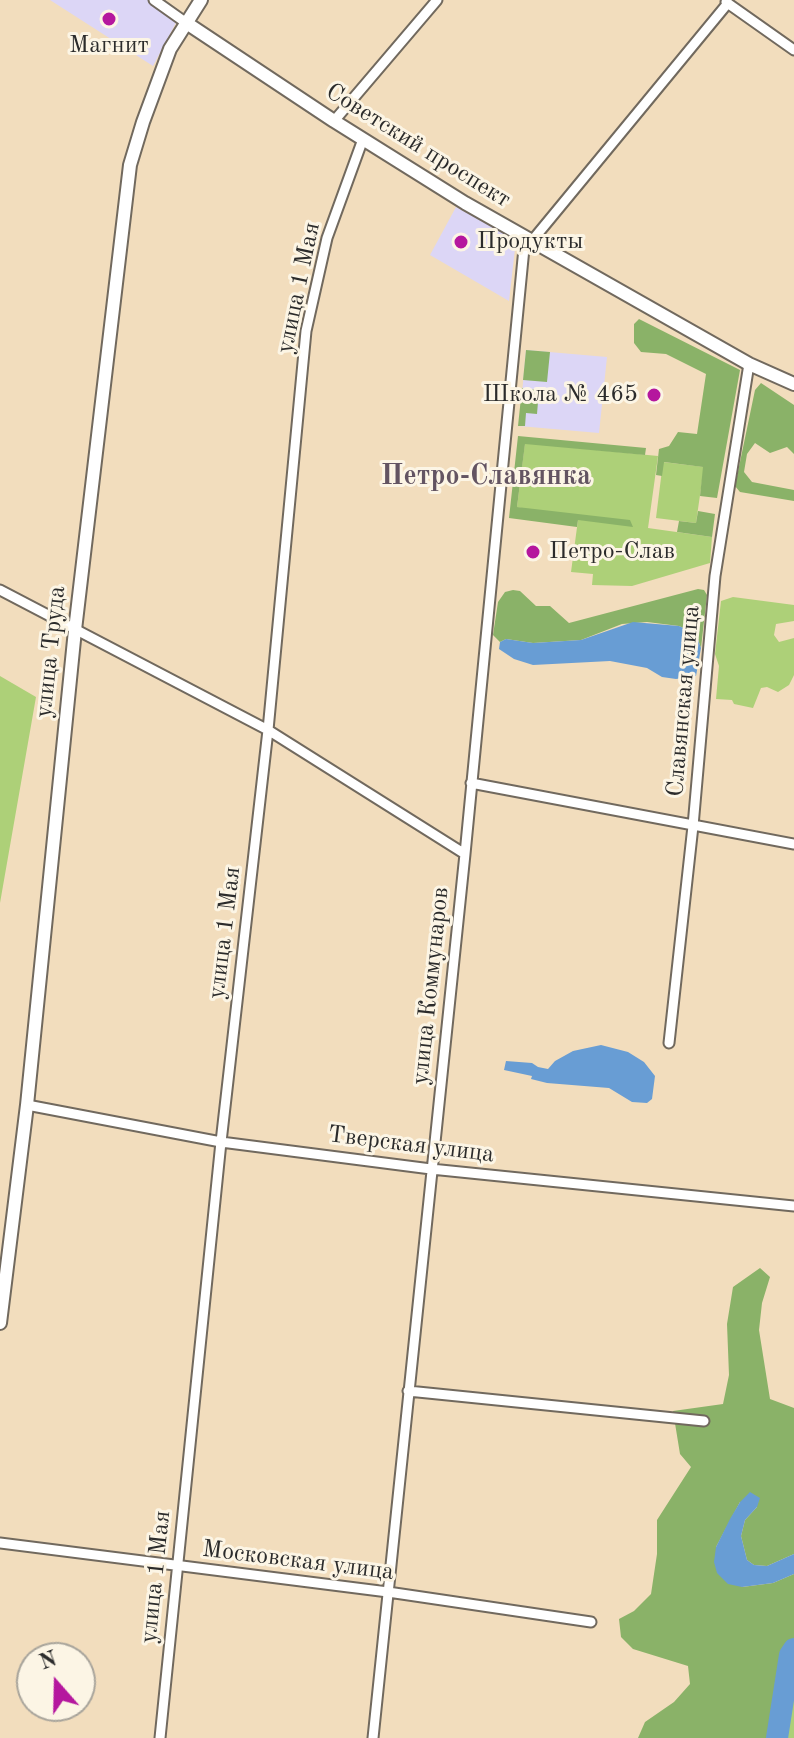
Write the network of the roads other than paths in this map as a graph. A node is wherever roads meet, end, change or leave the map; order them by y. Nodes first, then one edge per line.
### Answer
1 (154, 0) edge
2 (201, 0) edge
3 (437, 0) edge
4 (726, 2) edge
5 (185, 22) junction
6 (794, 50) edge
7 (334, 121) junction
8 (363, 139) junction
9 (528, 240) junction
10 (749, 364) junction
11 (794, 384) edge
12 (0, 590) edge
13 (75, 630) junction
14 (268, 730) junction
15 (471, 783) junction
16 (693, 826) junction
17 (794, 844) edge
18 (465, 854) junction
19 (669, 1043) dead end
20 (27, 1105) junction
21 (221, 1142) junction
22 (431, 1169) junction
23 (794, 1206) edge
24 (0, 1323) edge
25 (408, 1391) junction
26 (704, 1421) dead end
27 (0, 1543) edge
28 (178, 1566) junction
29 (388, 1592) junction
30 (591, 1622) dead end
31 (160, 1738) edge
32 (373, 1738) edge

1 - 5 street, Советский проспект
2 - 5 street, улица Труда
3 - 7 street
4 - 6 street
4 - 9 street
5 - 7 street, Советский проспект
5 - 13 street, улица Труда
7 - 8 street, Советский проспект
8 - 9 street, Советский проспект
8 - 14 street, улица 1 Мая
9 - 10 street, Советский проспект
9 - 15 street, улица Коммунаров
10 - 11 street, Советский проспект
10 - 16 street, Славянская улица
12 - 13 street
13 - 14 street
13 - 20 street, улица Труда
14 - 18 street
14 - 21 street, улица 1 Мая
15 - 16 street
15 - 18 street, улица Коммунаров
16 - 17 street
16 - 19 street, Славянская улица
18 - 22 street, улица Коммунаров
20 - 21 street, Тверская улица
20 - 24 street, улица Труда
21 - 22 street, Тверская улица
21 - 28 street, улица 1 Мая
22 - 23 street, Тверская улица
22 - 25 street, улица Коммунаров
25 - 26 street
25 - 29 street, улица Коммунаров
27 - 28 street, Московская улица
28 - 29 street, Московская улица
28 - 31 street, улица 1 Мая
29 - 30 street, Московская улица
29 - 32 street, улица Коммунаров

